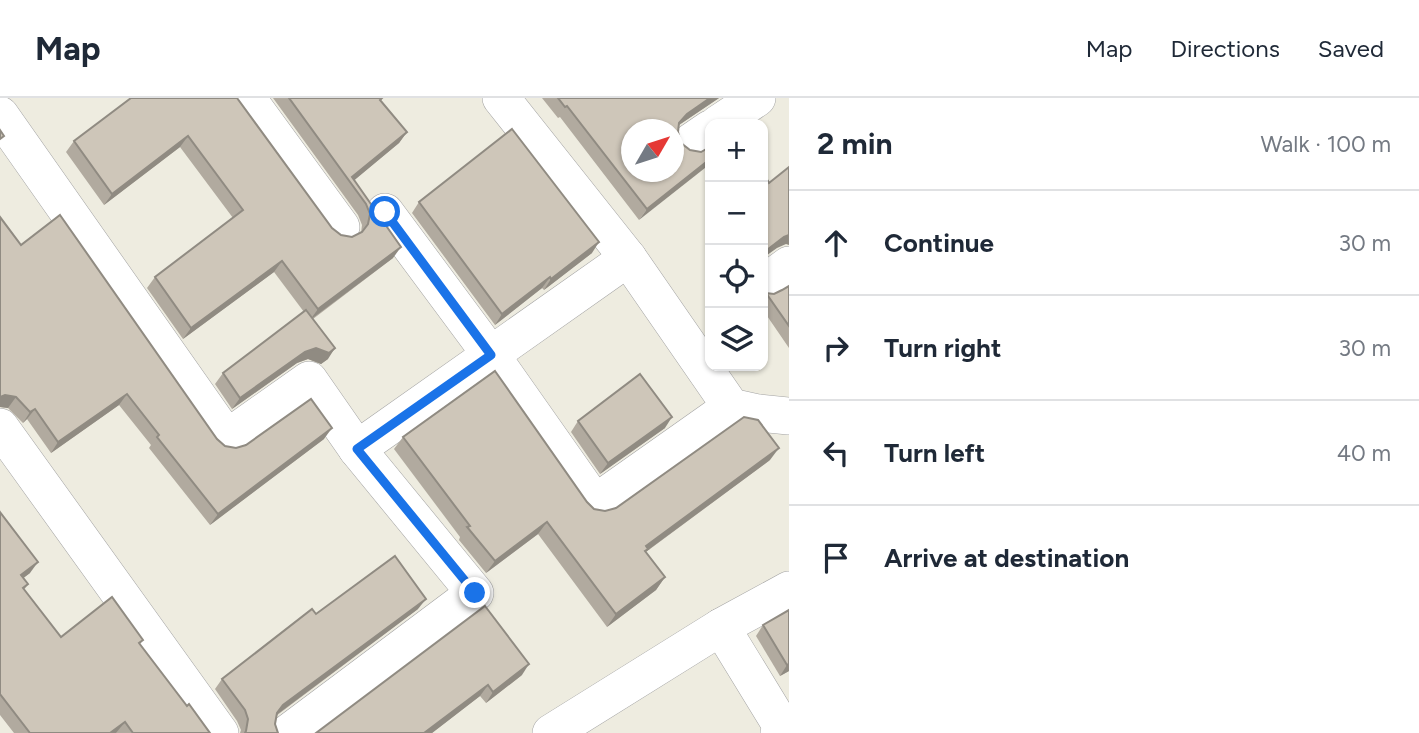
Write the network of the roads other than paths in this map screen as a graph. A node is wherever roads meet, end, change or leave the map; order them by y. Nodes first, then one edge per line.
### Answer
1 (247, 98) edge
2 (501, 98) edge
3 (757, 98) edge
4 (0, 115) edge
5 (726, 119) edge
6 (385, 212) dead end
7 (341, 227) dead end
8 (628, 258) junction
9 (789, 265) edge
10 (768, 280) edge
11 (491, 355) junction
12 (731, 407) junction
13 (789, 416) edge
14 (0, 427) edge
15 (357, 449) junction
16 (789, 590) edge
17 (721, 627) junction
18 (220, 733) edge
19 (288, 733) edge
20 (551, 733) edge
21 (779, 733) edge

1 - 7 street
2 - 8 street
3 - 5 street
4 - 15 street
6 - 11 street
8 - 11 street
8 - 12 street
9 - 10 street
11 - 12 street
11 - 15 street
12 - 13 street
14 - 18 street
15 - 19 street
16 - 17 street
17 - 20 street
17 - 21 street

